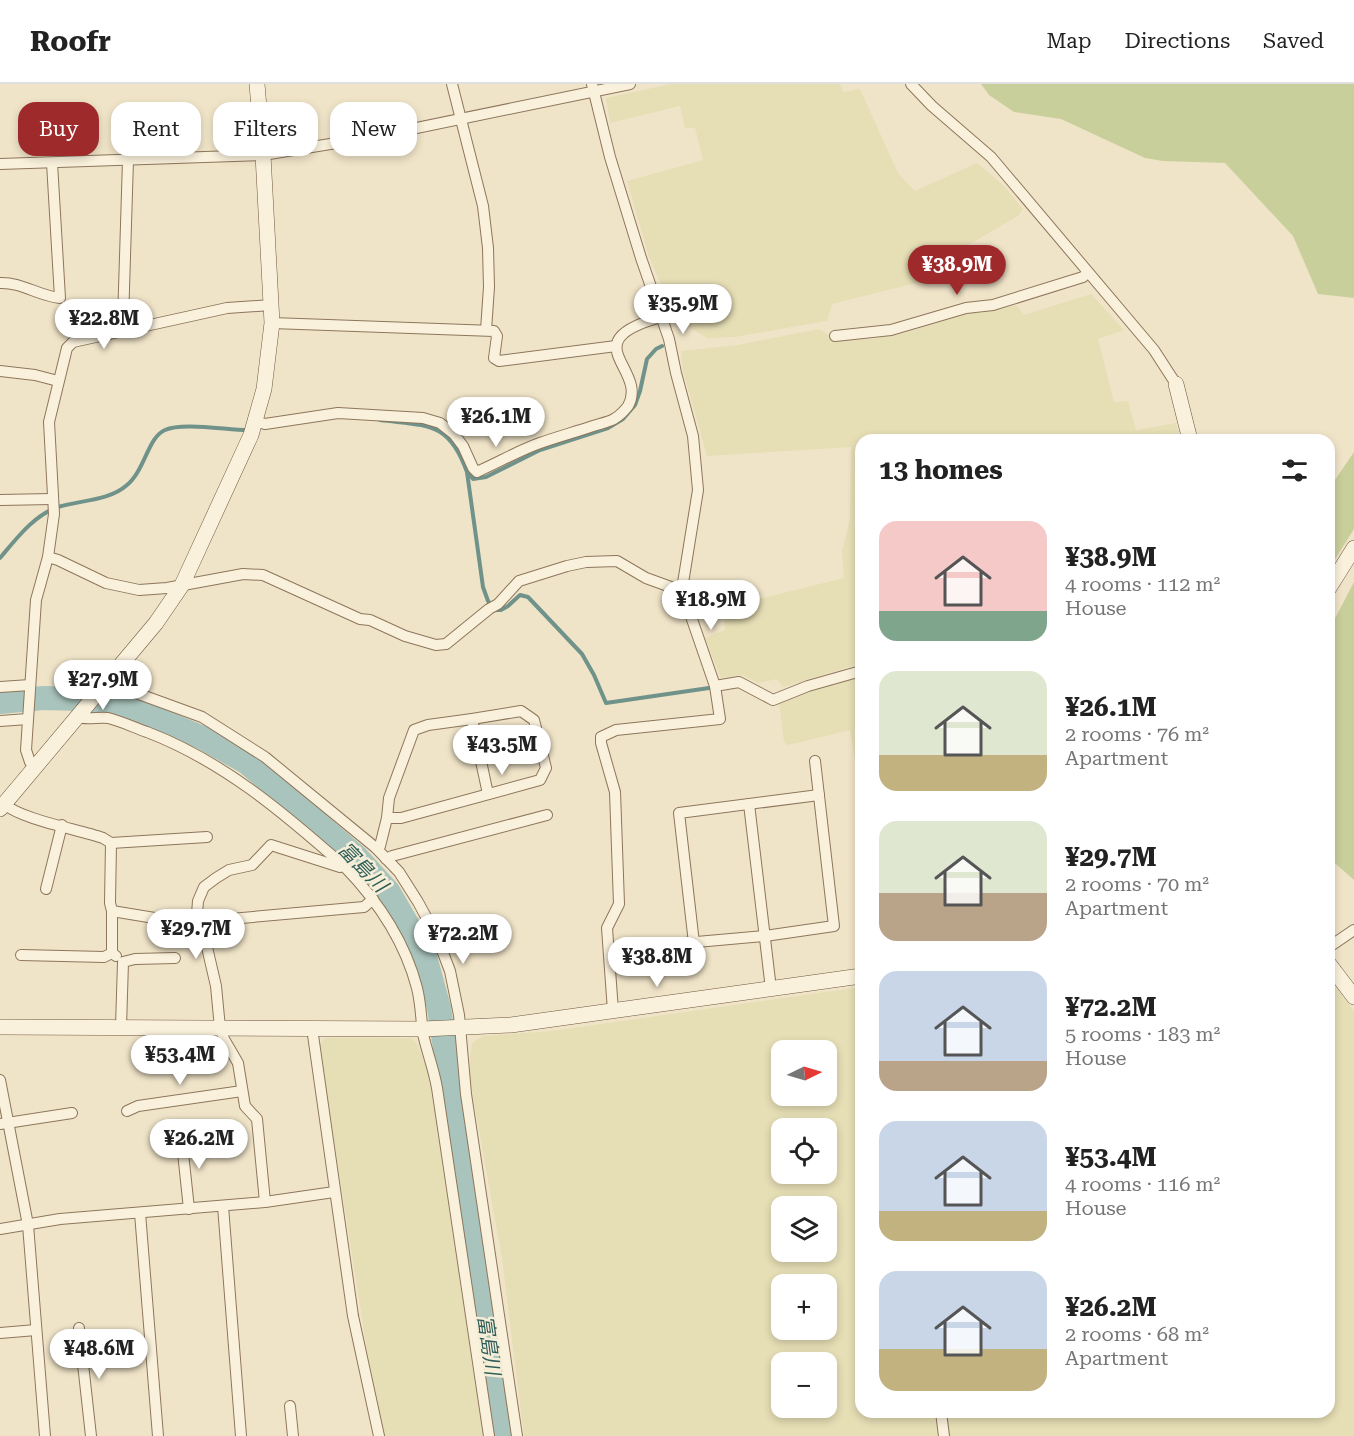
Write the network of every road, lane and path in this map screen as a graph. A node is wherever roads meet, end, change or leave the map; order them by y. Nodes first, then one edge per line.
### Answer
1 (257, 84) edge
2 (452, 84) edge
3 (630, 84) edge
4 (911, 84) edge
5 (593, 88) edge
6 (259, 102) edge
7 (462, 119) junction
8 (318, 146) edge
9 (236, 156) edge
10 (263, 156) edge
11 (128, 160) junction
12 (52, 163) junction
13 (0, 164) edge
14 (1087, 273) junction
15 (0, 283) edge
16 (271, 305) junction
17 (661, 317) junction
18 (272, 323) junction
19 (486, 330) junction
20 (124, 331) junction
21 (835, 336) dead end
22 (616, 346) junction
23 (0, 371) edge
24 (58, 381) junction
25 (1176, 384) joint
26 (255, 421) junction
27 (1188, 434) edge
28 (52, 499) junction
29 (0, 500) edge
30 (1354, 548) edge
31 (48, 557) junction
32 (1335, 578) edge
33 (182, 585) junction
34 (679, 590) junction
35 (855, 673) edge
36 (30, 686) junction
37 (103, 686) junction
38 (715, 686) junction
39 (0, 687) edge
40 (78, 715) junction
41 (29, 716) junction
42 (472, 718) junction
43 (0, 721) edge
44 (815, 761) dead end
45 (34, 766) junction
46 (488, 794) junction
47 (819, 795) junction
48 (749, 804) junction
49 (2, 807) edge
50 (547, 815) dead end
51 (387, 818) junction
52 (62, 825) junction
53 (207, 837) dead end
54 (111, 843) junction
55 (376, 848) junction
56 (386, 859) junction
57 (344, 866) junction
58 (46, 889) dead end
59 (373, 899) junction
60 (112, 911) junction
61 (198, 922) junction
62 (1354, 930) edge
63 (765, 936) junction
64 (694, 943) junction
65 (1335, 943) edge
66 (674, 944) dead end
67 (112, 953) junction
68 (21, 955) dead end
69 (175, 958) dead end
70 (123, 962) junction
71 (1335, 972) edge
72 (855, 977) edge
73 (771, 989) junction
74 (1354, 997) edge
75 (613, 1011) junction
76 (0, 1027) edge
77 (458, 1027) junction
78 (121, 1028) junction
79 (220, 1028) junction
80 (312, 1028) junction
81 (426, 1028) junction
82 (0, 1080) edge
83 (242, 1091) junction
84 (127, 1111) dead end
85 (72, 1113) dead end
86 (4, 1124) edge
87 (181, 1134) dead end
88 (334, 1192) junction
89 (265, 1202) junction
90 (223, 1206) junction
91 (189, 1209) junction
92 (140, 1213) junction
93 (28, 1225) junction
94 (0, 1229) edge
95 (79, 1328) dead end
96 (36, 1330) junction
97 (0, 1333) edge
98 (290, 1406) dead end
99 (941, 1418) edge
100 (45, 1436) edge
101 (92, 1436) edge
102 (158, 1436) edge
103 (241, 1436) edge
104 (290, 1436) edge
105 (379, 1436) edge
106 (489, 1436) edge
107 (517, 1436) edge
108 (944, 1436) edge

1 - 6 street
2 - 7 street
3 - 5 street
4 - 14 street
5 - 7 street
5 - 17 street
7 - 8 street
7 - 19 street
9 - 11 street
10 - 16 street
11 - 12 street
11 - 20 street
12 - 13 street
12 - 15 street
14 - 21 street
14 - 25 street
16 - 18 street
16 - 20 street
17 - 22 street
17 - 34 street
18 - 19 street
18 - 26 street
19 - 22 street
20 - 24 street
22 - 26 street
23 - 24 street
24 - 28 street
25 - 27 street
26 - 33 street
28 - 29 street
28 - 31 street
30 - 32 street
31 - 33 street
31 - 36 street
33 - 34 street
33 - 37 street
34 - 38 street
35 - 38 street
36 - 39 street
36 - 41 street
37 - 40 street
37 - 55 street
38 - 75 street
40 - 45 street
40 - 57 street
41 - 43 street
41 - 45 street
42 - 46 street
42 - 46 street
42 - 51 street
44 - 47 street
45 - 49 street
46 - 51 street
47 - 48 street
47 - 63 street
48 - 63 street
48 - 64 street
49 - 52 street
50 - 56 street
51 - 55 street
52 - 54 street
52 - 58 street
53 - 54 street
54 - 60 street
55 - 56 street
56 - 77 street
57 - 59 street
57 - 61 street
59 - 61 street
59 - 81 street
60 - 61 street
60 - 67 street
61 - 79 street
62 - 65 street
63 - 64 street
63 - 73 street
64 - 66 street
67 - 68 street
67 - 70 street
69 - 70 street
70 - 78 street
71 - 74 street
72 - 73 street
73 - 75 street
75 - 77 street
76 - 78 street
77 - 81 street
77 - 107 street
78 - 79 street
79 - 80 street
79 - 83 street
80 - 81 street
80 - 88 street
81 - 106 street
82 - 86 street
83 - 84 street
83 - 89 street
85 - 86 street
86 - 93 street
87 - 91 street
88 - 89 street
88 - 105 street
89 - 90 street
90 - 91 street
90 - 103 street
91 - 92 street
92 - 93 street
92 - 102 street
93 - 94 street
93 - 96 street
95 - 101 street
96 - 97 street
96 - 100 street
98 - 104 street
99 - 108 street

